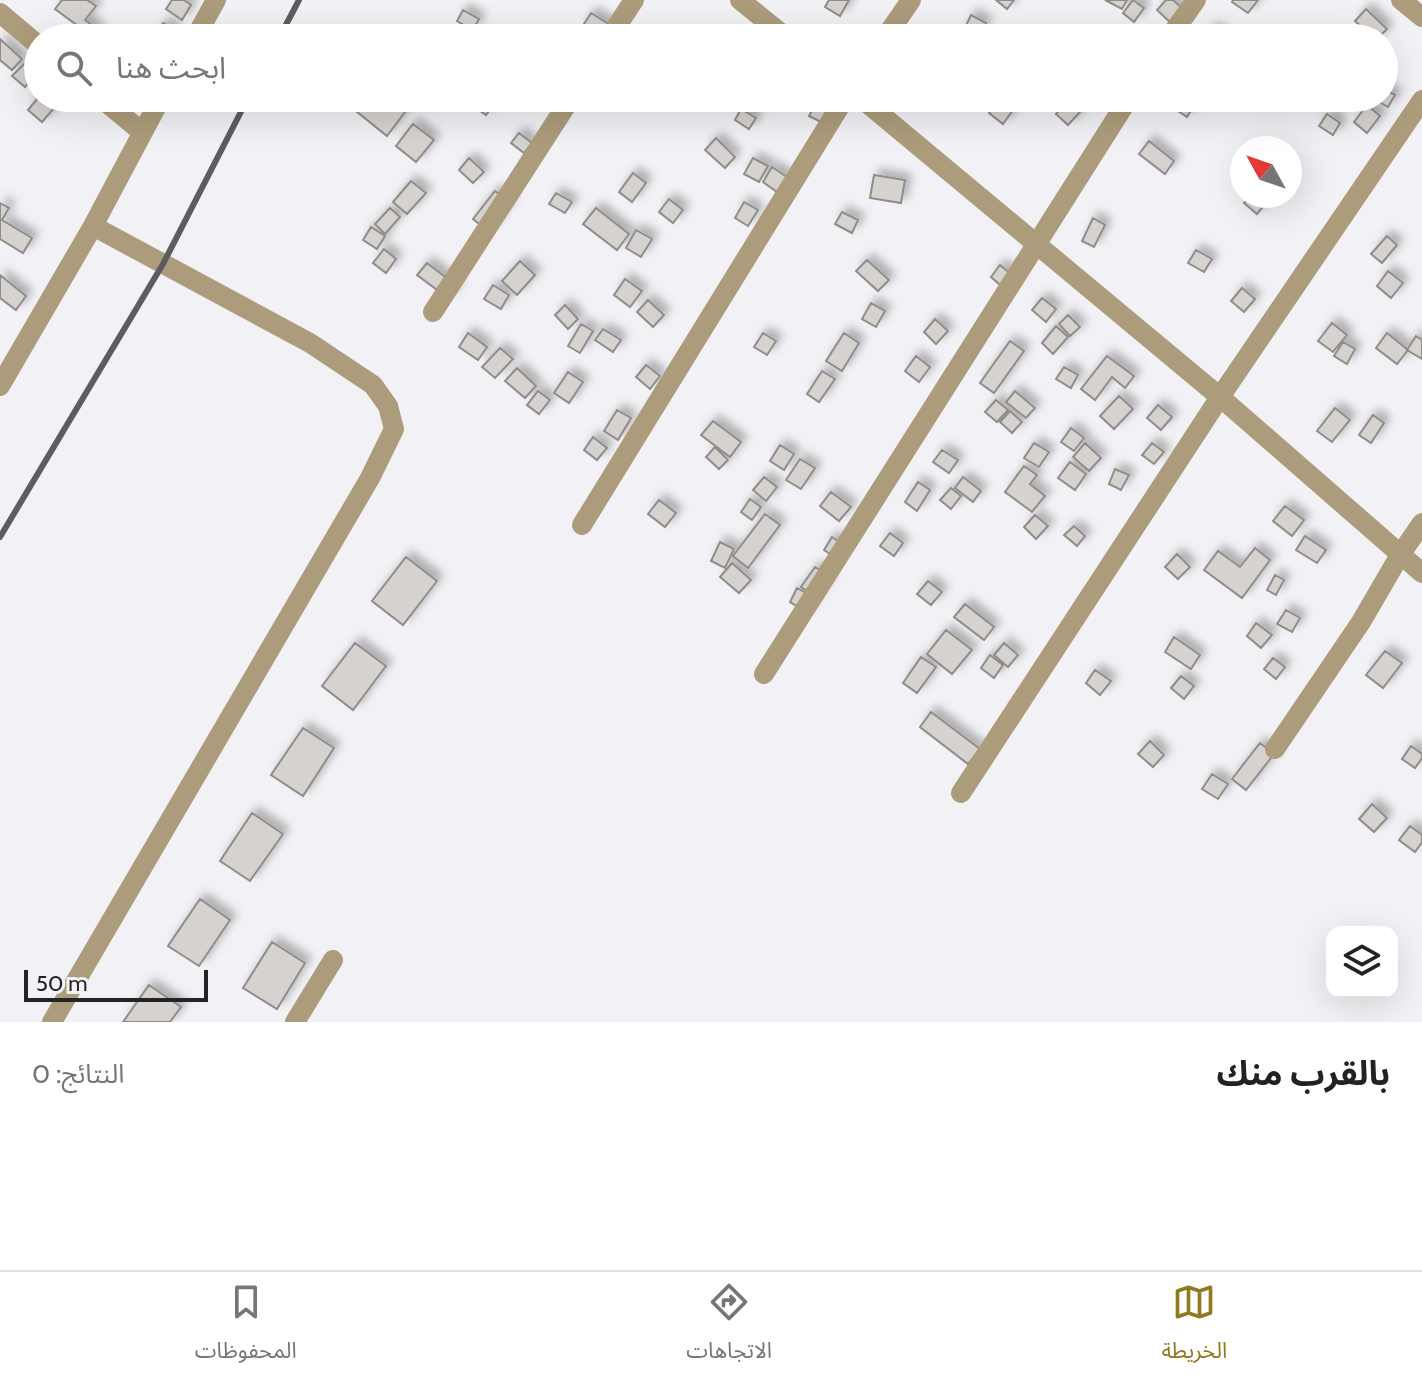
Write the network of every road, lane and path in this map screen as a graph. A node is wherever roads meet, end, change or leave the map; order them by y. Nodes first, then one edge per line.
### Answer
1 (216, 0) edge
2 (634, 0) edge
3 (740, 0) edge
4 (911, 0) edge
5 (1196, 0) edge
6 (1401, 0) edge
7 (0, 13) edge
8 (1422, 17) edge
9 (203, 24) edge
10 (618, 24) edge
11 (770, 24) edge
12 (895, 24) edge
13 (1179, 24) edge
14 (24, 33) edge
15 (1422, 100) edge
16 (118, 112) edge
17 (153, 112) edge
18 (562, 112) edge
19 (836, 112) edge
20 (878, 112) edge
21 (1120, 112) edge
22 (142, 132) junction
23 (93, 226) junction
24 (1036, 244) junction
25 (433, 312) dead end
26 (0, 386) edge
27 (1220, 397) junction
28 (1422, 523) edge
29 (582, 525) dead end
30 (1400, 555) junction
31 (1422, 573) edge
32 (764, 674) dead end
33 (1275, 749) dead end
34 (961, 793) dead end
35 (333, 960) dead end
36 (52, 1022) edge
37 (295, 1022) edge

1 - 9 street
2 - 10 street
3 - 11 street
4 - 12 street
5 - 13 street
6 - 8 street
7 - 14 street
15 - 27 street
16 - 22 street
17 - 22 street
18 - 25 street
19 - 29 street
20 - 24 street
21 - 24 street
22 - 23 street
23 - 26 street
23 - 36 street
24 - 27 street
24 - 32 street
27 - 30 street
27 - 34 street
28 - 30 street
30 - 31 street
30 - 33 street
35 - 37 street

